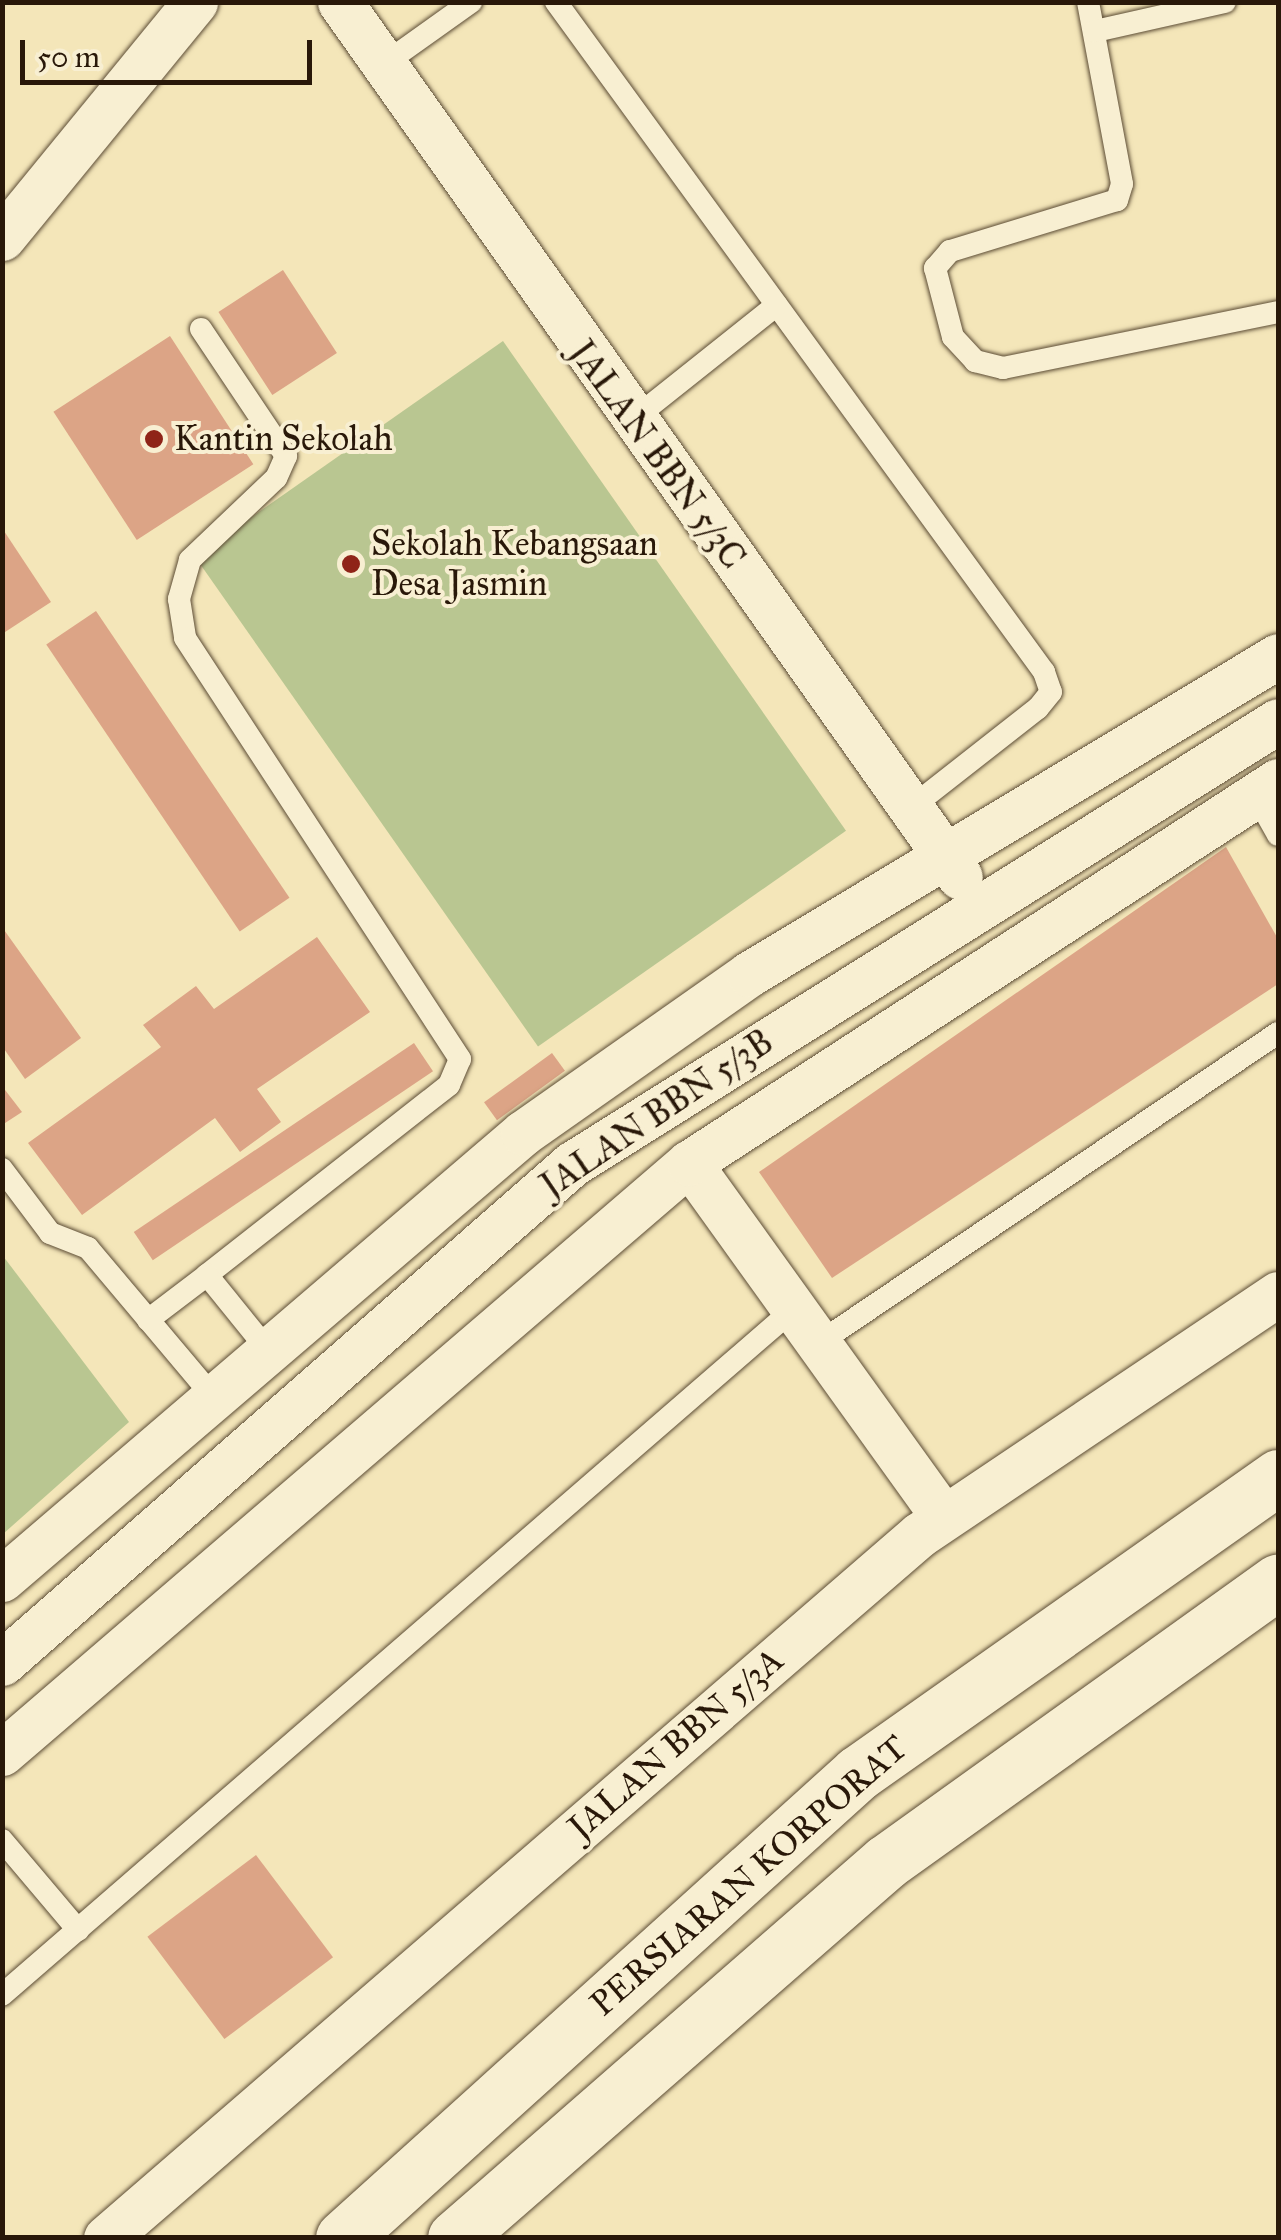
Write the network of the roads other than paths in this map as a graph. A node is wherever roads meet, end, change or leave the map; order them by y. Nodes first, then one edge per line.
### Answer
1 (196, 2) edge
2 (340, 2) edge
3 (471, 2) edge
4 (556, 2) edge
5 (1088, 2) edge
6 (1225, 2) edge
7 (1095, 31) junction
8 (384, 64) junction
9 (2, 238) edge
10 (777, 306) junction
11 (1278, 312) edge
12 (201, 329) dead end
13 (630, 421) junction
14 (1278, 656) edge
15 (1278, 721) edge
16 (1266, 786) edge
17 (912, 806) junction
18 (1278, 835) edge
19 (946, 853) junction
20 (978, 904) junction
21 (1278, 1033) edge
22 (689, 1164) junction
23 (2, 1169) edge
24 (206, 1275) junction
25 (1278, 1294) edge
26 (148, 1320) junction
27 (810, 1323) junction
28 (267, 1348) junction
29 (212, 1396) junction
30 (1278, 1477) edge
31 (942, 1517) junction
32 (2, 1579) edge
33 (1278, 1580) edge
34 (2, 1663) edge
35 (2, 1753) edge
36 (2, 1840) edge
37 (78, 1930) junction
38 (2, 1996) edge
39 (106, 2238) edge
40 (343, 2238) edge
41 (455, 2238) edge

1 - 9 street
2 - 8 street, JALAN BBN 5/3C
3 - 8 lane
4 - 10 lane
5 - 7 lane
6 - 7 lane
7 - 11 lane
8 - 13 street, JALAN BBN 5/3C
10 - 13 lane
10 - 17 lane
12 - 24 lane
13 - 17 street, JALAN BBN 5/3C
14 - 19 street, JALAN BBN 5/3B
15 - 20 street, JALAN BBN 5/3B
16 - 18 lane
16 - 22 street, JALAN BBN 5/3B
17 - 19 street, JALAN BBN 5/3C
19 - 20 street, JALAN BBN 5/3C
19 - 28 street, JALAN BBN 5/3B
20 - 34 street, JALAN BBN 5/3B
21 - 27 lane
22 - 27 street
22 - 35 street, JALAN BBN 5/3B
23 - 26 lane
24 - 26 lane
24 - 28 lane
25 - 31 street, JALAN BBN 5/3A
26 - 29 lane
27 - 31 street
27 - 37 lane
28 - 29 street, JALAN BBN 5/3B
29 - 32 street, JALAN BBN 5/3B
30 - 40 main road, PERSIARAN KORPORAT
31 - 39 street, JALAN BBN 5/3A
33 - 41 main road
36 - 37 lane
37 - 38 lane

